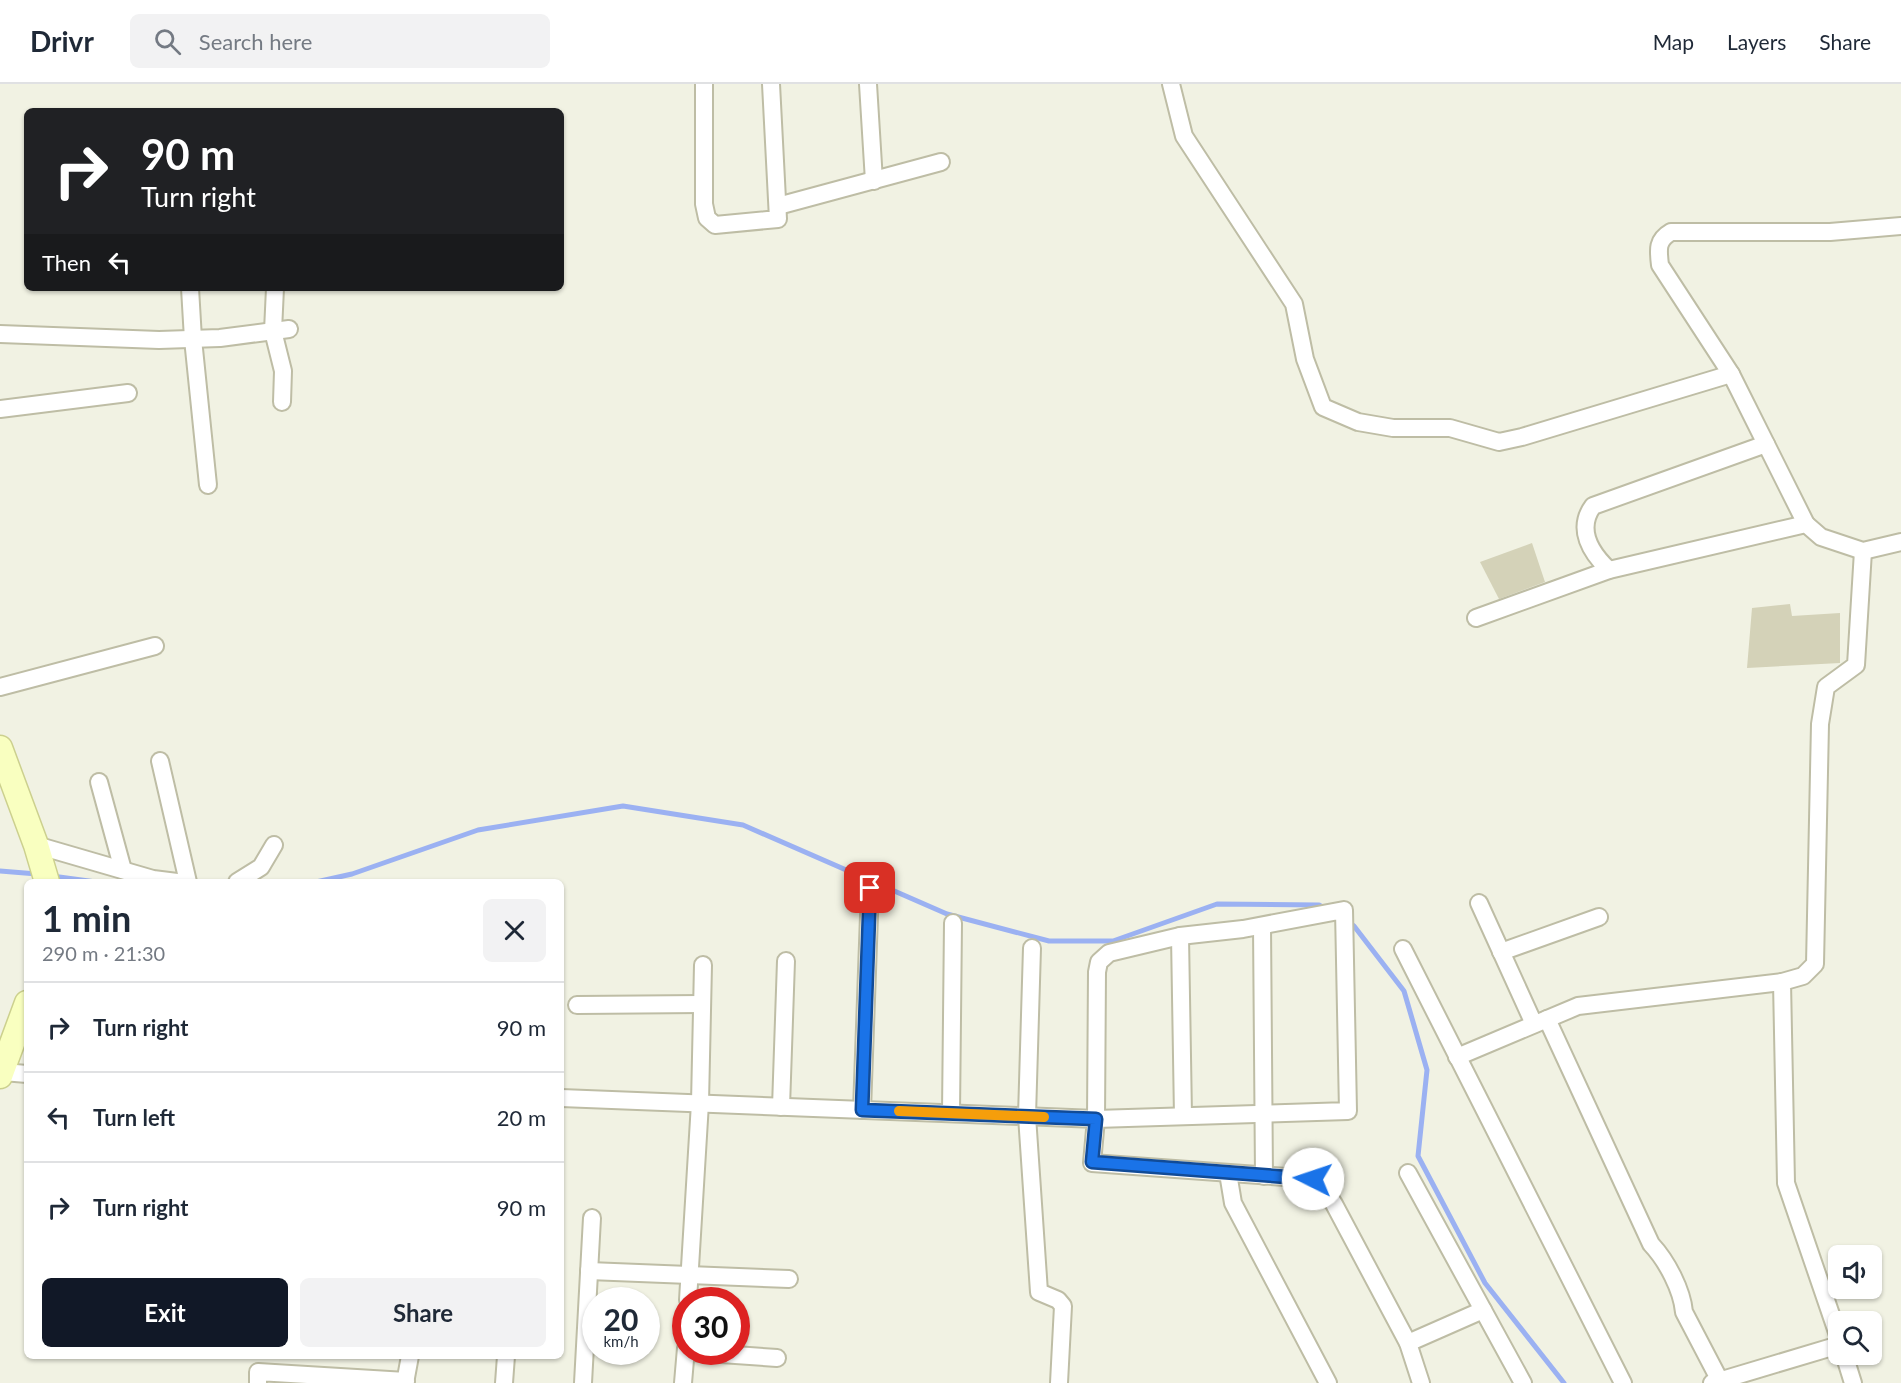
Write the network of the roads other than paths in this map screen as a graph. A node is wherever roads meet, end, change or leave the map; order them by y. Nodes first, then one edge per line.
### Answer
1 (704, 84) edge
2 (771, 84) edge
3 (868, 84) edge
4 (1171, 84) edge
5 (941, 162) dead end
6 (874, 181) junction
7 (778, 206) junction
8 (1901, 226) edge
9 (190, 291) edge
10 (275, 291) edge
11 (281, 330) junction
12 (0, 334) edge
13 (193, 339) junction
14 (1731, 374) junction
15 (128, 393) dead end
16 (282, 402) dead end
17 (0, 409) edge
18 (1766, 444) junction
19 (208, 485) dead end
20 (1806, 524) junction
21 (1901, 542) edge
22 (1863, 551) junction
23 (1609, 570) junction
24 (1476, 618) dead end
25 (155, 646) dead end
26 (0, 687) edge
27 (0, 748) edge
28 (160, 761) dead end
29 (99, 782) dead end
30 (36, 844) junction
31 (274, 845) dead end
32 (123, 870) junction
33 (46, 879) edge
34 (153, 879) edge
35 (187, 879) edge
36 (242, 879) edge
37 (870, 888) dead end
38 (1479, 903) dead end
39 (1599, 916) dead end
40 (953, 923) dead end
41 (1262, 926) junction
42 (1180, 936) junction
43 (1032, 948) dead end
44 (1403, 949) dead end
45 (1501, 952) junction
46 (786, 961) dead end
47 (703, 965) dead end
48 (1782, 982) junction
49 (702, 1004) junction
50 (577, 1005) dead end
51 (24, 1011) edge
52 (1540, 1022) junction
53 (1457, 1057) junction
54 (1, 1074) edge
55 (24, 1074) edge
56 (564, 1098) edge
57 (700, 1103) junction
58 (781, 1107) junction
59 (862, 1110) junction
60 (951, 1113) junction
61 (1263, 1113) junction
62 (1027, 1116) junction
63 (1183, 1116) junction
64 (1096, 1119) junction
65 (1228, 1173) junction
66 (1408, 1173) dead end
67 (1264, 1176) junction
68 (592, 1218) dead end
69 (589, 1271) junction
70 (690, 1275) junction
71 (789, 1279) dead end
72 (689, 1287) edge
73 (1483, 1310) junction
74 (1830, 1311) edge
75 (1408, 1342) junction
76 (1828, 1348) edge
77 (750, 1356) edge
78 (777, 1358) dead end
79 (409, 1359) edge
80 (506, 1359) edge
81 (684, 1365) edge
82 (1847, 1365) edge
83 (1716, 1381) edge
84 (405, 1382) edge
85 (258, 1383) edge
86 (504, 1383) edge
87 (583, 1383) edge
88 (683, 1383) edge
89 (1059, 1383) edge
90 (1328, 1383) edge
91 (1421, 1383) edge
92 (1523, 1383) edge
93 (1623, 1383) edge
94 (1853, 1383) edge

1 - 7 street
2 - 7 street
3 - 6 street
4 - 14 street
5 - 6 street
6 - 7 street
8 - 14 street
9 - 13 street
10 - 11 street
11 - 13 street
11 - 16 street
12 - 13 street
13 - 19 street
14 - 18 street
15 - 17 street
18 - 20 street
18 - 23 street
20 - 22 street
20 - 23 street
21 - 22 street
22 - 48 street
23 - 24 street
25 - 26 street
27 - 30 street
28 - 35 street
29 - 32 street
30 - 32 street
30 - 33 street
31 - 36 street
32 - 34 street
37 - 59 street
38 - 45 street
39 - 45 street
40 - 60 street
41 - 42 street
41 - 61 street
41 - 61 street
42 - 63 street
42 - 64 street
43 - 62 street
44 - 53 street
45 - 52 street
46 - 58 street
47 - 49 street
48 - 52 street
48 - 74 street
49 - 50 street
49 - 57 street
51 - 54 street
52 - 53 street
52 - 83 street
53 - 93 street
54 - 55 street
56 - 57 street
57 - 58 street
57 - 70 street
58 - 59 street
59 - 60 street
60 - 62 street
61 - 63 street
61 - 67 street
62 - 64 street
62 - 89 street
63 - 64 street
64 - 65 street
65 - 67 street
65 - 90 street
66 - 73 street
67 - 75 street
68 - 69 street
69 - 70 street
69 - 87 street
70 - 71 street
70 - 72 street
73 - 75 street
73 - 92 street
75 - 91 street
76 - 83 street
77 - 78 street
79 - 84 street
80 - 86 street
81 - 88 street
82 - 94 street
84 - 85 street

